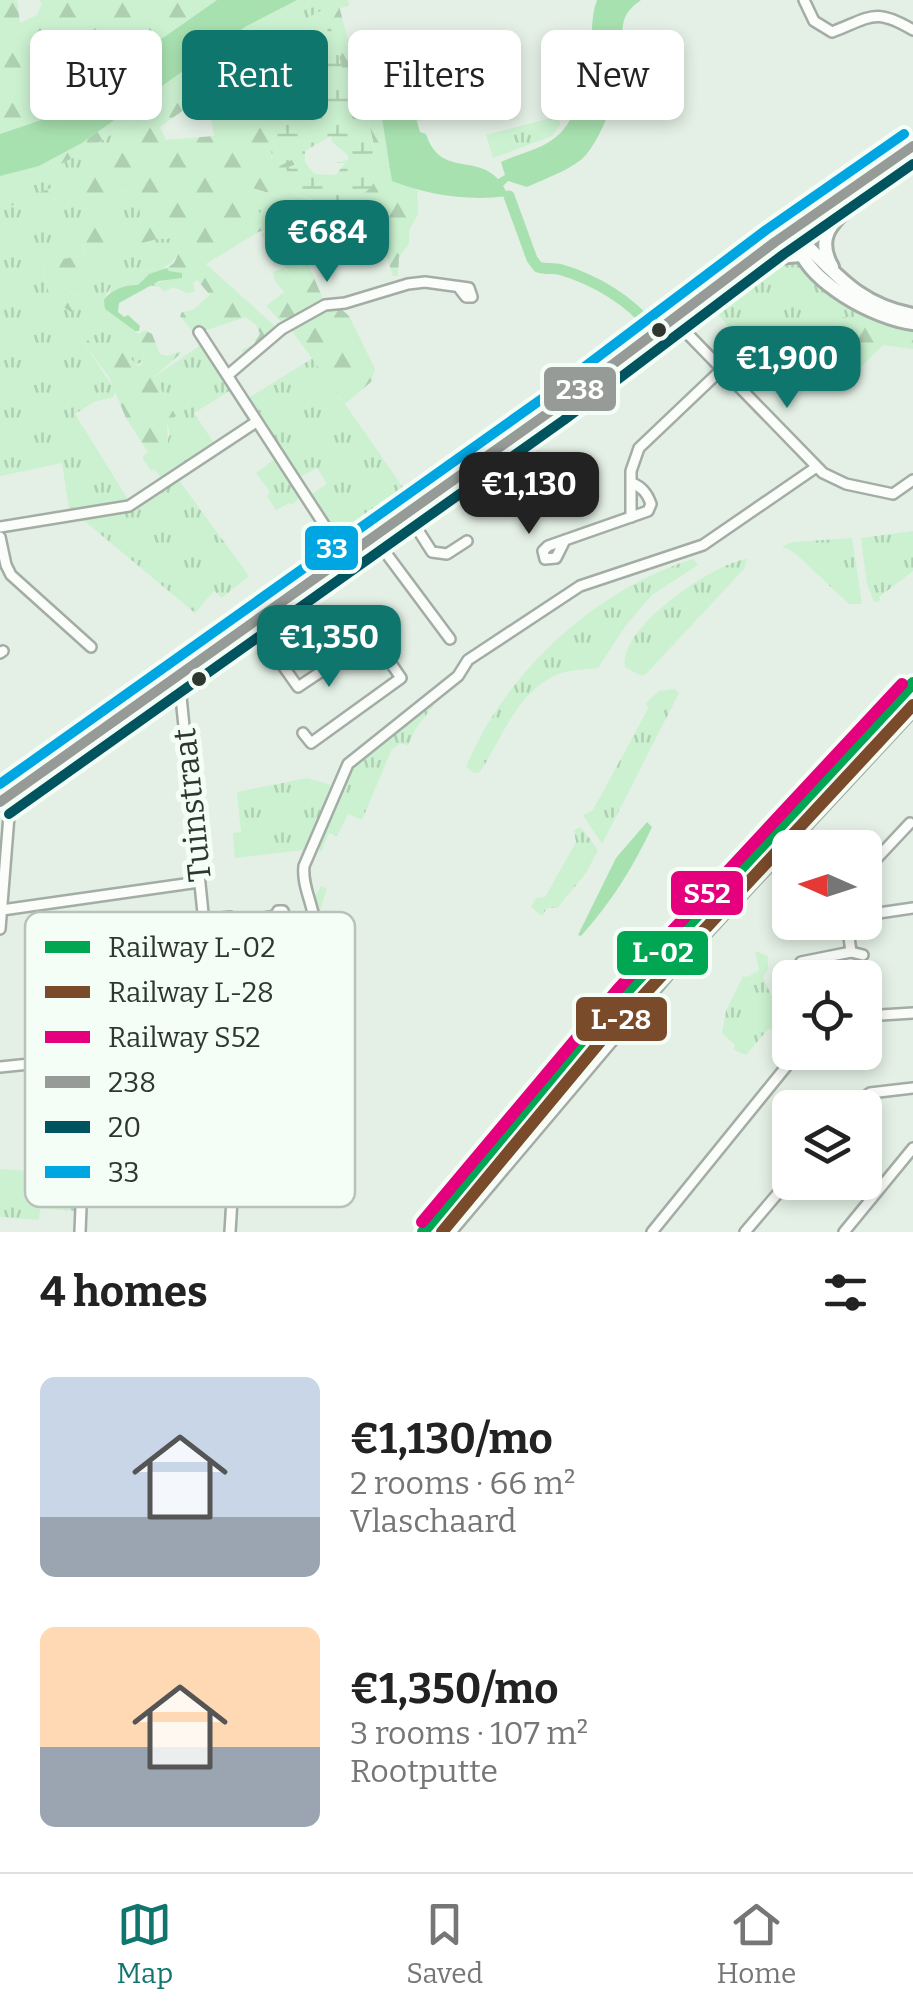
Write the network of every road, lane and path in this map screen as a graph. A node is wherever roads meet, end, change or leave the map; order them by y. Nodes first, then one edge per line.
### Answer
1 (804, 0) edge
2 (913, 30) edge
3 (913, 146) edge
4 (913, 160) edge
5 (852, 202) junction
6 (809, 219) junction
7 (775, 242) junction
8 (798, 244) junction
9 (776, 257) joint
10 (838, 278) junction
11 (459, 288) dead end
12 (913, 315) edge
13 (676, 322) junction
14 (913, 323) edge
15 (199, 332) dead end
16 (721, 370) junction
17 (228, 375) junction
18 (256, 422) junction
19 (815, 468) junction
20 (913, 480) edge
21 (632, 483) junction
22 (407, 513) junction
23 (631, 517) junction
24 (0, 527) edge
25 (0, 536) edge
26 (374, 537) junction
27 (565, 540) dead end
28 (467, 541) dead end
29 (345, 557) junction
30 (252, 622) junction
31 (450, 639) dead end
32 (90, 647) dead end
33 (175, 678) junction
34 (913, 711) edge
35 (303, 733) dead end
36 (2, 801) edge
37 (910, 822) dead end
38 (882, 852) edge
39 (199, 882) junction
40 (913, 908) edge
41 (2, 910) edge
42 (202, 912) edge
43 (312, 912) edge
44 (882, 912) edge
45 (0, 929) edge
46 (849, 940) edge
47 (850, 952) junction
48 (863, 954) dead end
49 (811, 960) edge
50 (913, 1013) edge
51 (882, 1015) edge
52 (25, 1064) edge
53 (0, 1067) edge
54 (783, 1070) edge
55 (913, 1088) edge
56 (882, 1091) edge
57 (913, 1148) edge
58 (772, 1200) edge
59 (81, 1207) edge
60 (80, 1232) edge
61 (451, 1232) edge
62 (652, 1232) edge
63 (744, 1232) edge
64 (844, 1232) edge

1 - 2 street
3 - 6 main road
4 - 5 main road
5 - 8 main road
5 - 10 highway
6 - 7 main road
6 - 8 main road
7 - 8 main road
7 - 13 main road
8 - 9 highway
8 - 10 highway
8 - 14 highway
9 - 13 main road
10 - 12 highway
11 - 17 street
13 - 16 street
13 - 22 main road
15 - 17 street
16 - 19 street
16 - 21 street
17 - 18 street
18 - 24 street
18 - 29 street
19 - 20 street
19 - 43 street
21 - 23 street
21 - 23 street
22 - 26 main road
22 - 28 street
23 - 27 street
25 - 32 street
26 - 29 main road
26 - 31 street
29 - 30 main road
30 - 33 main road
30 - 35 street
33 - 36 main road
33 - 39 street, Tuinstraat
34 - 61 street
36 - 41 street
37 - 38 street
39 - 41 street
39 - 42 street, Tuinstraat
40 - 44 street
41 - 45 street
46 - 47 street
47 - 48 street
47 - 49 street
50 - 51 street
52 - 53 street
54 - 62 street
55 - 56 street
57 - 64 street
58 - 63 street
59 - 60 street

